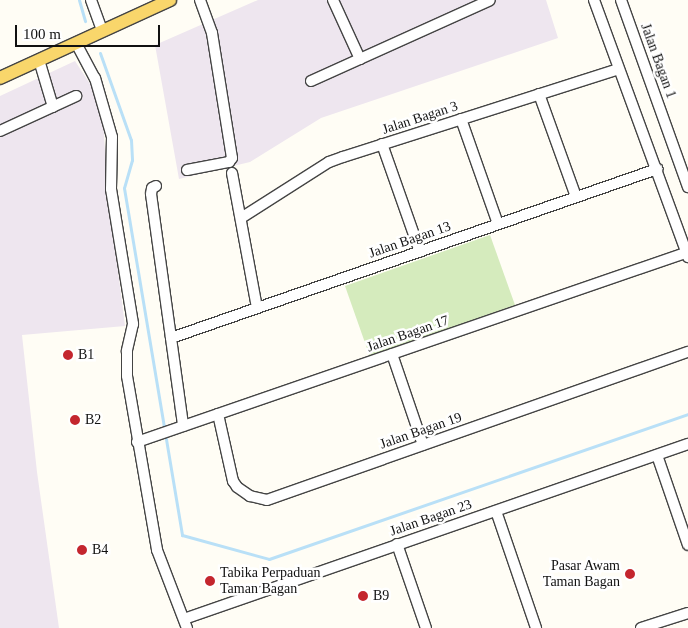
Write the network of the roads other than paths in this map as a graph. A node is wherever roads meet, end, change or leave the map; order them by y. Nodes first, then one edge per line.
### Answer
1 (91, 0) edge
2 (170, 0) edge
3 (200, 0) edge
4 (333, 0) edge
5 (490, 0) edge
6 (594, 0) edge
7 (622, 0) edge
8 (101, 32) junction
9 (79, 42) junction
10 (360, 59) junction
11 (39, 60) junction
12 (618, 69) junction
13 (0, 78) edge
14 (311, 81) dead end
15 (539, 94) junction
16 (76, 96) dead end
17 (53, 107) junction
18 (461, 119) junction
19 (0, 131) edge
20 (382, 144) junction
21 (657, 169) junction
22 (187, 170) dead end
23 (232, 173) dead end
24 (156, 186) dead end
25 (688, 187) edge
26 (576, 197) junction
27 (240, 218) junction
28 (498, 224) junction
29 (420, 252) junction
30 (687, 254) edge
31 (257, 308) junction
32 (171, 338) junction
33 (688, 352) edge
34 (392, 354) junction
35 (218, 414) junction
36 (178, 428) junction
37 (137, 442) junction
38 (688, 444) edge
39 (423, 445) junction
40 (657, 455) junction
41 (496, 511) junction
42 (397, 544) junction
43 (688, 545) edge
44 (688, 613) edge
45 (186, 624) edge
46 (426, 628) edge
47 (536, 628) edge
48 (641, 628) edge

1 - 8 street
2 - 8 main road
3 - 22 street
4 - 10 street
5 - 10 street
6 - 12 street
7 - 25 street, Jalan Bagan 1
8 - 9 main road
9 - 11 main road
9 - 37 street
10 - 14 street
11 - 13 main road
11 - 17 street
12 - 15 street, Jalan Bagan 3
12 - 21 street
15 - 18 street, Jalan Bagan 3
15 - 26 street
16 - 17 street
17 - 19 street
18 - 20 street, Jalan Bagan 3
18 - 28 street
20 - 27 street, Jalan Bagan 3
20 - 29 street
21 - 26 street, Jalan Bagan 13
21 - 30 street
23 - 27 street
24 - 32 street
26 - 28 street, Jalan Bagan 13
27 - 31 street
28 - 29 street, Jalan Bagan 13
29 - 31 street, Jalan Bagan 13
30 - 34 street, Jalan Bagan 17
31 - 32 street, Jalan Bagan 13
32 - 36 street
33 - 39 street, Jalan Bagan 19
34 - 35 street, Jalan Bagan 17
34 - 39 street
35 - 36 street, Jalan Bagan 17
35 - 39 street, Jalan Bagan 19
36 - 37 street, Jalan Bagan 17
37 - 45 street
38 - 40 street, Jalan Bagan 23
40 - 41 street, Jalan Bagan 23
40 - 43 street
41 - 42 street, Jalan Bagan 23
41 - 47 street
42 - 45 street, Jalan Bagan 23
42 - 46 street
44 - 48 street

